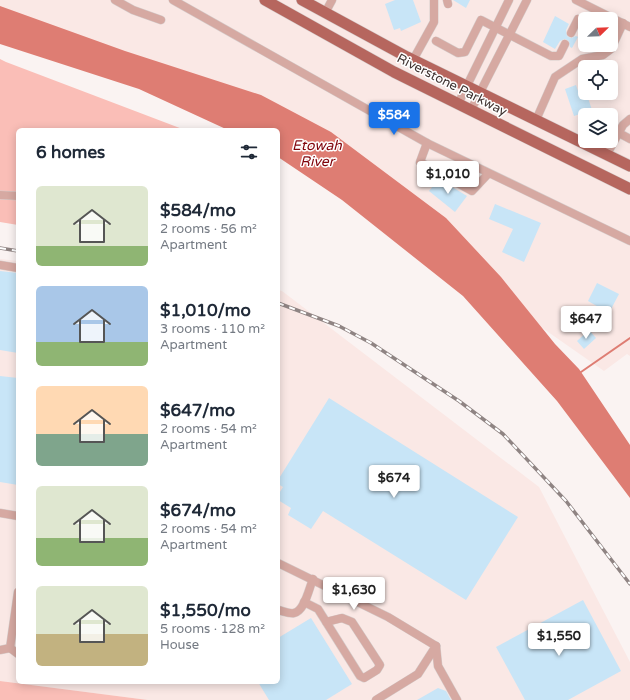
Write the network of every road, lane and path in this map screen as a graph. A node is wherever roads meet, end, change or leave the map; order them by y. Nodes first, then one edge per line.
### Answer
1 (115, 0) edge
2 (173, 0) edge
3 (265, 0) edge
4 (302, 0) edge
5 (332, 0) edge
6 (434, 0) edge
7 (510, 0) edge
8 (527, 0) edge
9 (576, 0) edge
10 (325, 13) junction
11 (578, 19) dead end
12 (161, 20) dead end
13 (626, 25) edge
14 (496, 28) junction
15 (571, 33) dead end
16 (509, 35) junction
17 (436, 41) dead end
18 (565, 44) dead end
19 (413, 60) junction
20 (466, 87) junction
21 (480, 93) junction
22 (458, 104) junction
23 (471, 110) junction
24 (536, 120) junction
25 (630, 121) edge
26 (619, 132) junction
27 (630, 139) edge
28 (427, 143) junction
29 (607, 154) junction
30 (630, 166) edge
31 (488, 174) junction
32 (630, 189) edge
33 (0, 195) edge
34 (16, 196) edge
35 (630, 241) edge
36 (0, 265) edge
37 (16, 268) edge
38 (0, 513) edge
39 (16, 516) edge
40 (280, 563) edge
41 (313, 579) junction
42 (304, 602) junction
43 (16, 606) edge
44 (280, 610) edge
45 (326, 622) junction
46 (436, 646) junction
47 (10, 648) junction
48 (0, 650) edge
49 (16, 652) edge
50 (376, 700) edge
51 (456, 700) edge

1 - 12 street
2 - 28 street
3 - 22 main road, Riverstone Parkway
4 - 10 main road, Riverstone Parkway
5 - 10 street
6 - 19 street
7 - 14 street
8 - 16 street
9 - 13 street
10 - 19 main road, Riverstone Parkway
11 - 15 street
13 - 24 street
14 - 16 street
14 - 17 street
14 - 20 street
16 - 18 street
16 - 21 street
19 - 20 main road, Riverstone Parkway
20 - 21 main road, Riverstone Parkway
20 - 22 street
21 - 23 street
21 - 24 main road, Riverstone Parkway
22 - 23 main road, Riverstone Parkway
23 - 32 main road, Riverstone Parkway
24 - 29 main road, Riverstone Parkway
25 - 26 street
26 - 27 street
26 - 29 street
28 - 31 street
28 - 31 street
29 - 30 main road, Riverstone Parkway
31 - 35 street
33 - 34 street
36 - 37 street
38 - 39 street
40 - 41 street
41 - 42 street
41 - 46 street
42 - 44 street
42 - 45 street
43 - 47 street
45 - 45 street
46 - 50 street
46 - 51 street
47 - 48 street
47 - 49 street

